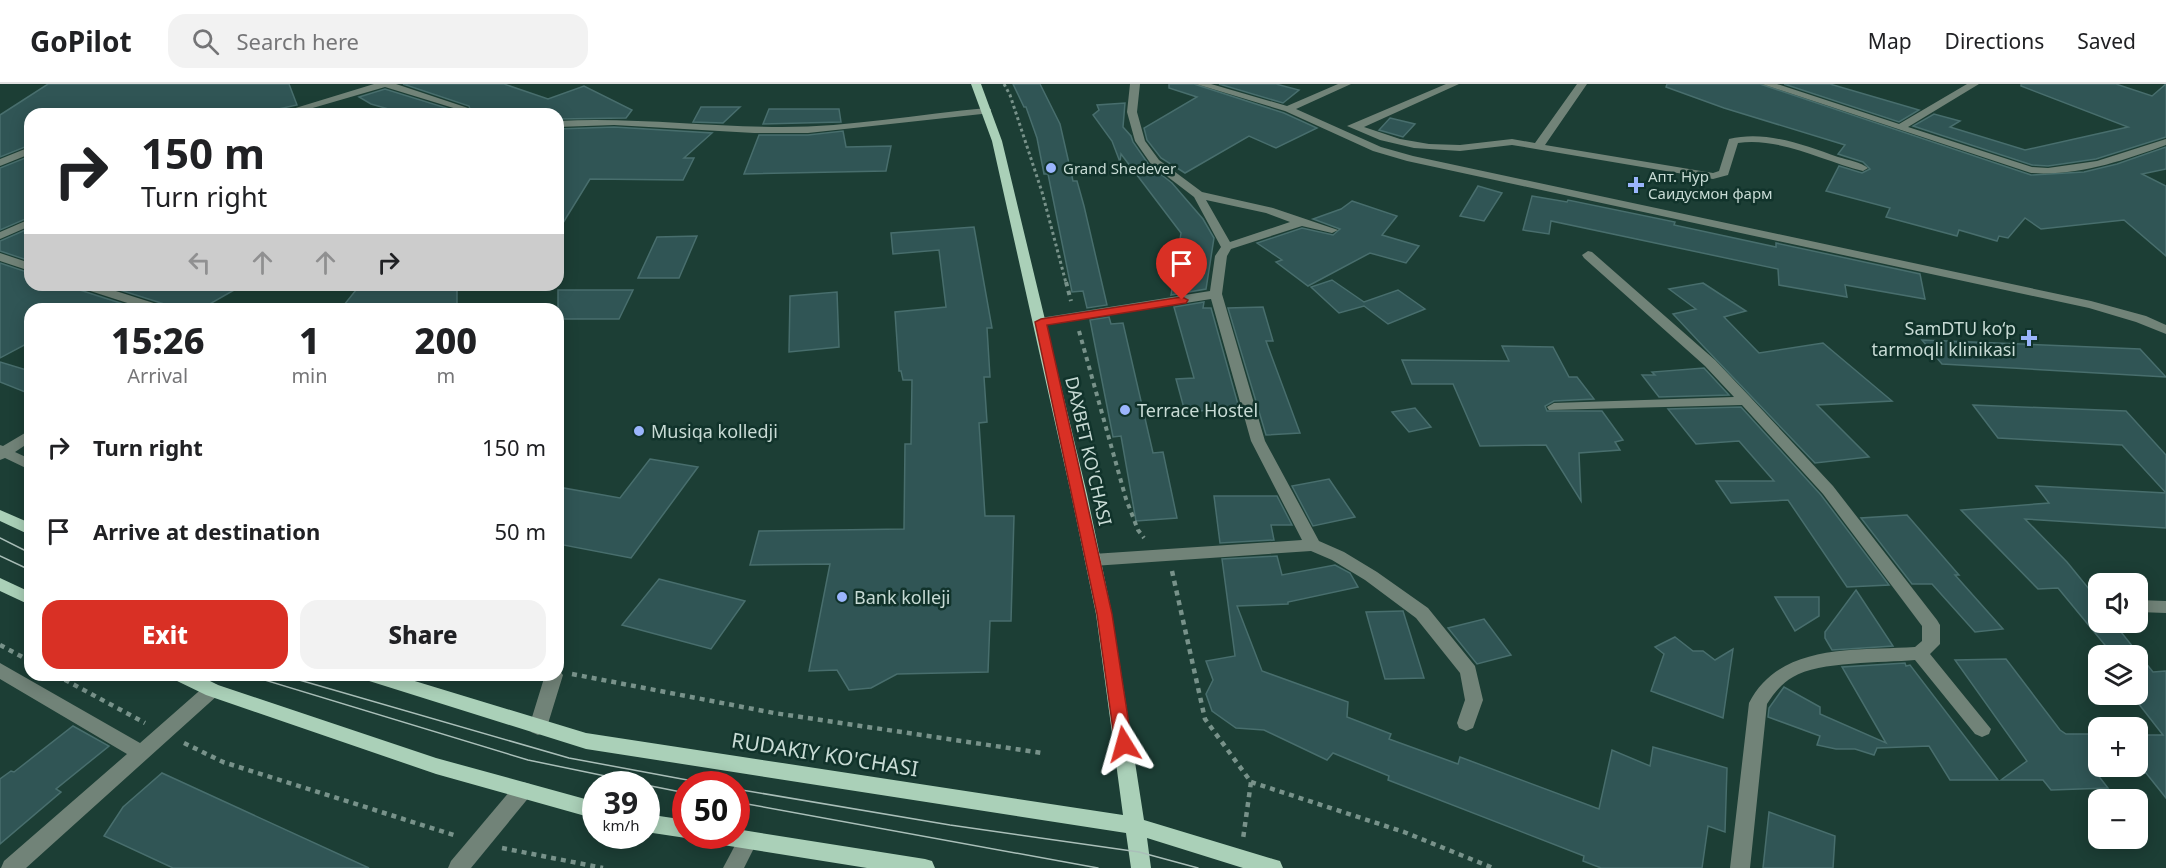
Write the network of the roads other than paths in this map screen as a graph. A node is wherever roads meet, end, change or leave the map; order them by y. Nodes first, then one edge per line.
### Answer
1 (385, 84) edge
2 (976, 84) edge
3 (1135, 84) edge
4 (1201, 84) edge
5 (1346, 84) edge
6 (1454, 84) edge
7 (1582, 84) edge
8 (1974, 84) edge
9 (1773, 85) edge
10 (302, 108) edge
11 (463, 108) dead end
12 (1288, 109) junction
13 (987, 111) junction
14 (564, 124) edge
15 (1356, 127) junction
16 (1900, 127) junction
17 (2166, 142) edge
18 (1538, 147) junction
19 (24, 153) edge
20 (0, 163) edge
21 (1863, 168) dead end
22 (1198, 195) junction
23 (1301, 222) junction
24 (24, 225) edge
25 (1332, 230) dead end
26 (0, 236) edge
27 (1227, 247) junction
28 (1588, 255) dead end
29 (0, 257) edge
30 (24, 265) edge
31 (104, 291) edge
32 (1216, 294) junction
33 (140, 303) edge
34 (1041, 322) junction
35 (2166, 330) edge
36 (1746, 401) junction
37 (1554, 407) dead end
38 (24, 439) edge
39 (1, 452) edge
40 (24, 462) edge
41 (0, 515) edge
42 (24, 526) edge
43 (1313, 545) junction
44 (1093, 560) junction
45 (0, 584) edge
46 (24, 596) edge
47 (2148, 606) edge
48 (2166, 607) edge
49 (1919, 653) junction
50 (0, 670) edge
51 (194, 681) edge
52 (391, 681) edge
53 (558, 681) edge
54 (212, 690) junction
55 (1466, 723) dead end
56 (538, 727) junction
57 (1982, 729) dead end
58 (141, 753) junction
59 (523, 790) junction
60 (582, 807) edge
61 (1136, 826) junction
62 (750, 840) edge
63 (743, 849) edge
64 (11, 868) edge
65 (458, 868) edge
66 (733, 868) edge
67 (925, 868) edge
68 (1141, 868) edge
69 (1273, 868) edge
70 (1740, 868) edge

1 - 10 street
1 - 11 street
2 - 13 main road, DAXBET KO'CHASI
3 - 22 street
4 - 12 street
5 - 12 street
6 - 15 street
7 - 18 street
8 - 16 street
9 - 16 street
12 - 15 street
12 - 35 street
13 - 14 street
13 - 34 main road, DAXBET KO'CHASI
15 - 18 street
16 - 17 street
18 - 21 street
19 - 20 street
22 - 23 street
22 - 27 street
23 - 25 street
23 - 27 street
24 - 26 street
27 - 32 street
28 - 36 street
29 - 30 street
31 - 33 street
32 - 34 street
32 - 43 street
34 - 44 main road, DAXBET KO'CHASI
36 - 37 street
36 - 49 street
38 - 39 street
39 - 40 street
41 - 42 main road
43 - 44 street
43 - 55 street
44 - 61 main road, DAXBET KO'CHASI
45 - 46 main road
47 - 48 street
49 - 57 street
49 - 70 street
50 - 58 street
51 - 54 main road
52 - 56 main road, RUDAKIY KO'CHASI
53 - 56 street
54 - 58 street
54 - 59 main road
56 - 61 main road, RUDAKIY KO'CHASI
58 - 64 street
59 - 60 main road
59 - 65 street
61 - 68 main road, DAXBET KO'CHASI
61 - 69 main road, RUDAKIY KO'CHASI
62 - 67 main road
63 - 66 street

